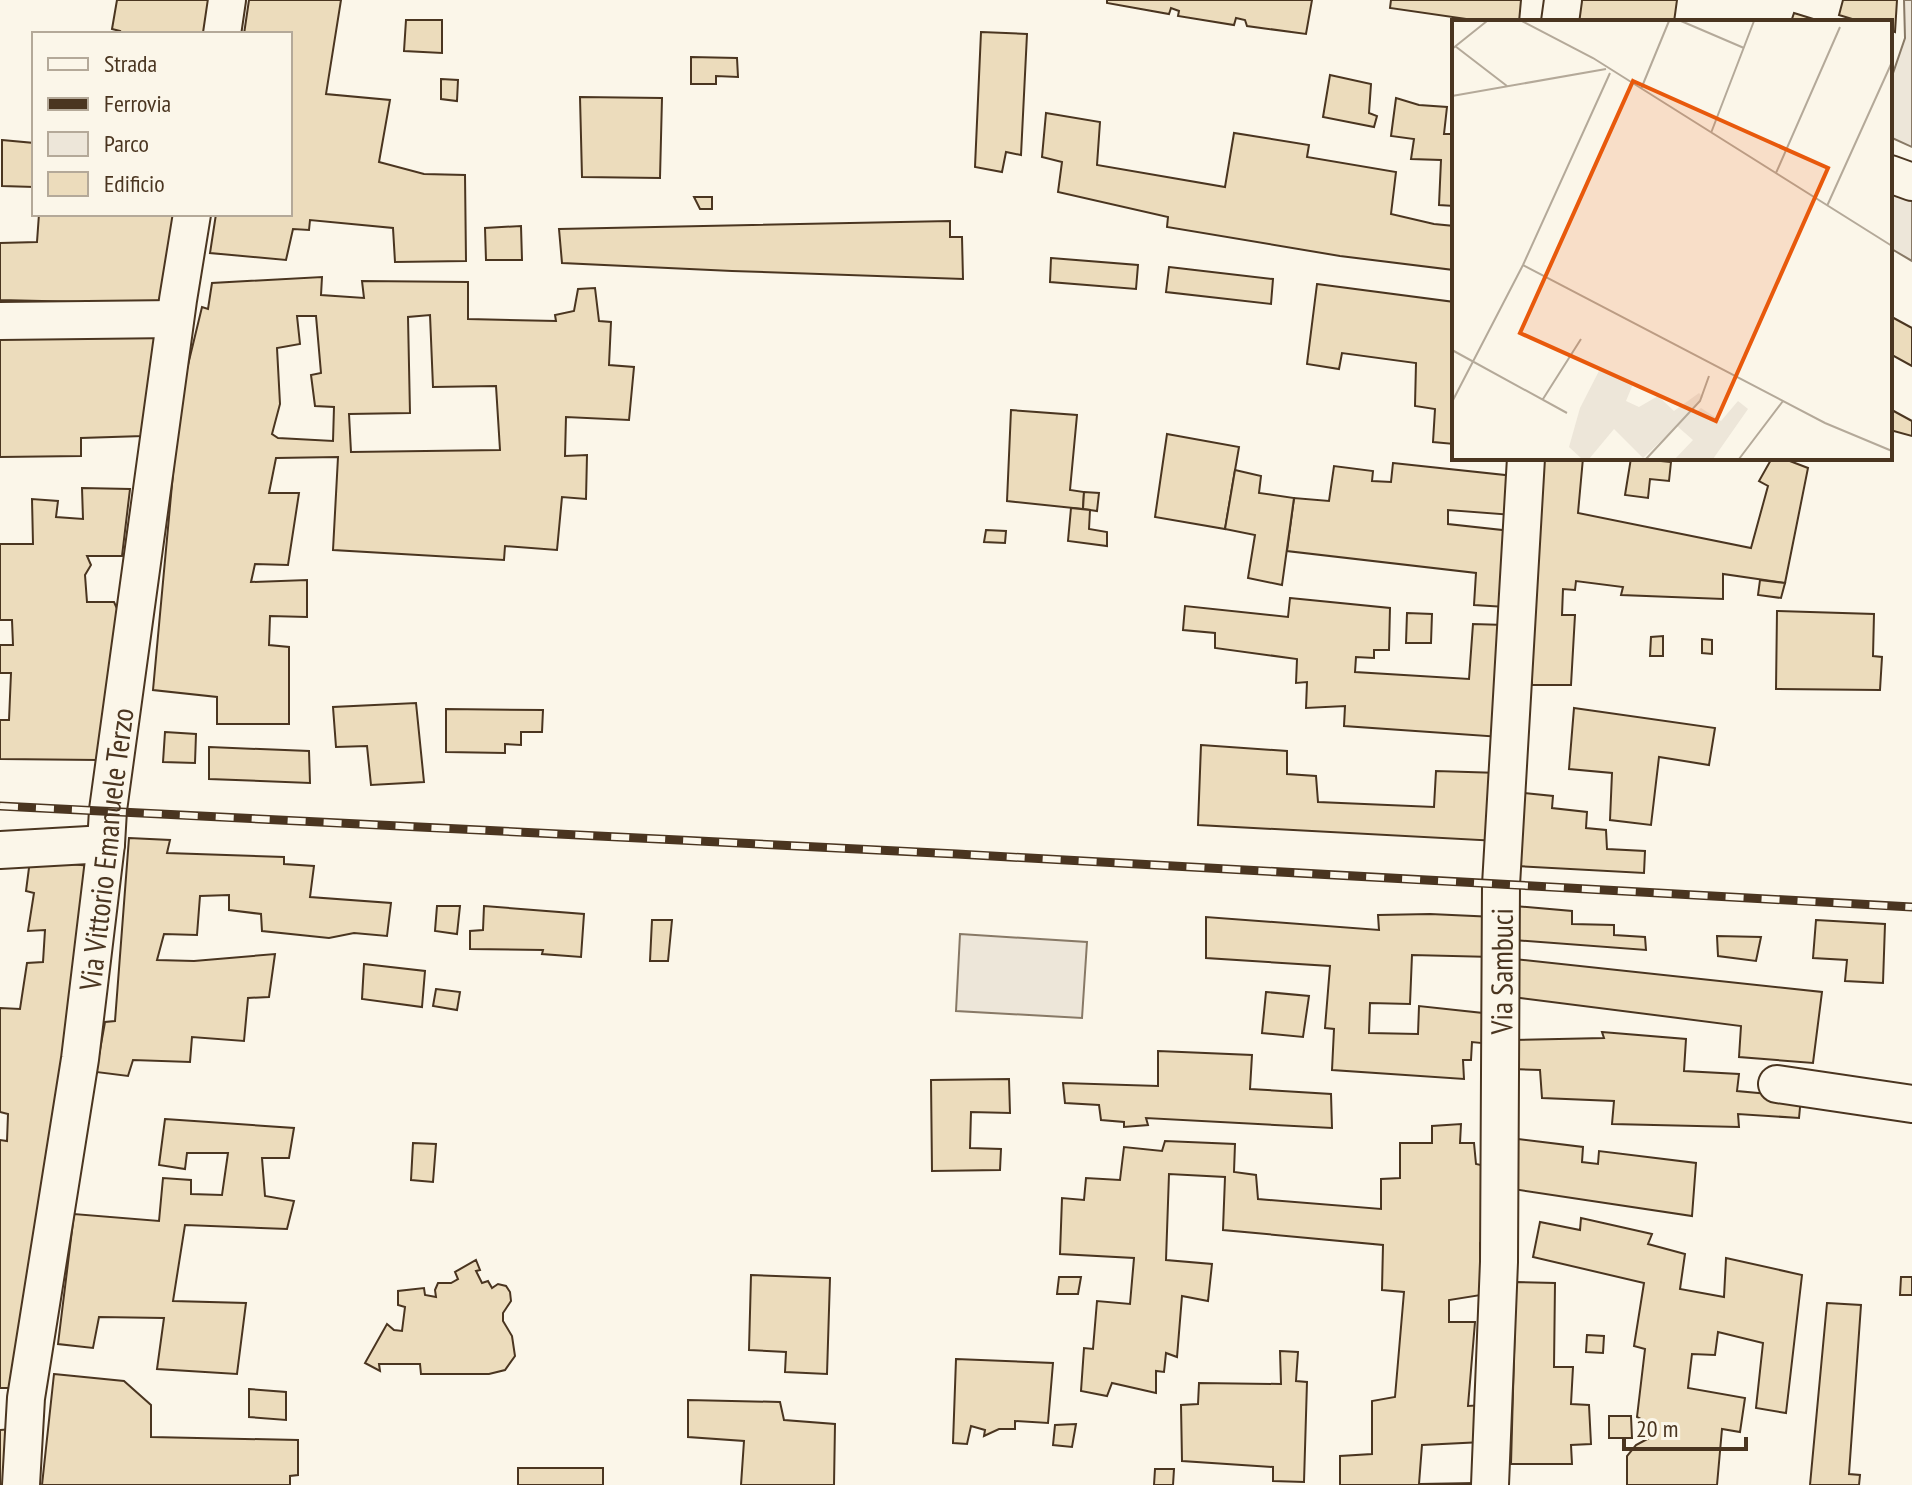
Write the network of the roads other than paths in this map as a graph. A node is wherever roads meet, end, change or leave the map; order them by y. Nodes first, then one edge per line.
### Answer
1 (227, 0) edge
2 (1563, 0) edge
3 (1560, 20) edge
4 (222, 32) edge
5 (1892, 175) edge
6 (1912, 182) edge
7 (192, 216) edge
8 (175, 319) junction
9 (0, 321) edge
10 (1526, 460) edge
11 (106, 844) junction
12 (0, 850) edge
13 (1777, 1084) dead end
14 (1912, 1104) edge
15 (12, 1411) edge
16 (21, 1485) edge
17 (1490, 1485) edge

1 - 4 street
2 - 3 street
5 - 6 street
7 - 8 street, Via Vittorio Emanuele Terzo
8 - 9 street
8 - 11 street, Via Vittorio Emanuele Terzo
10 - 17 street, Via Sambuci
11 - 12 street
11 - 15 street, Via Vittorio Emanuele Terzo
13 - 14 street
15 - 16 street, Via Vittorio Emanuele Terzo

